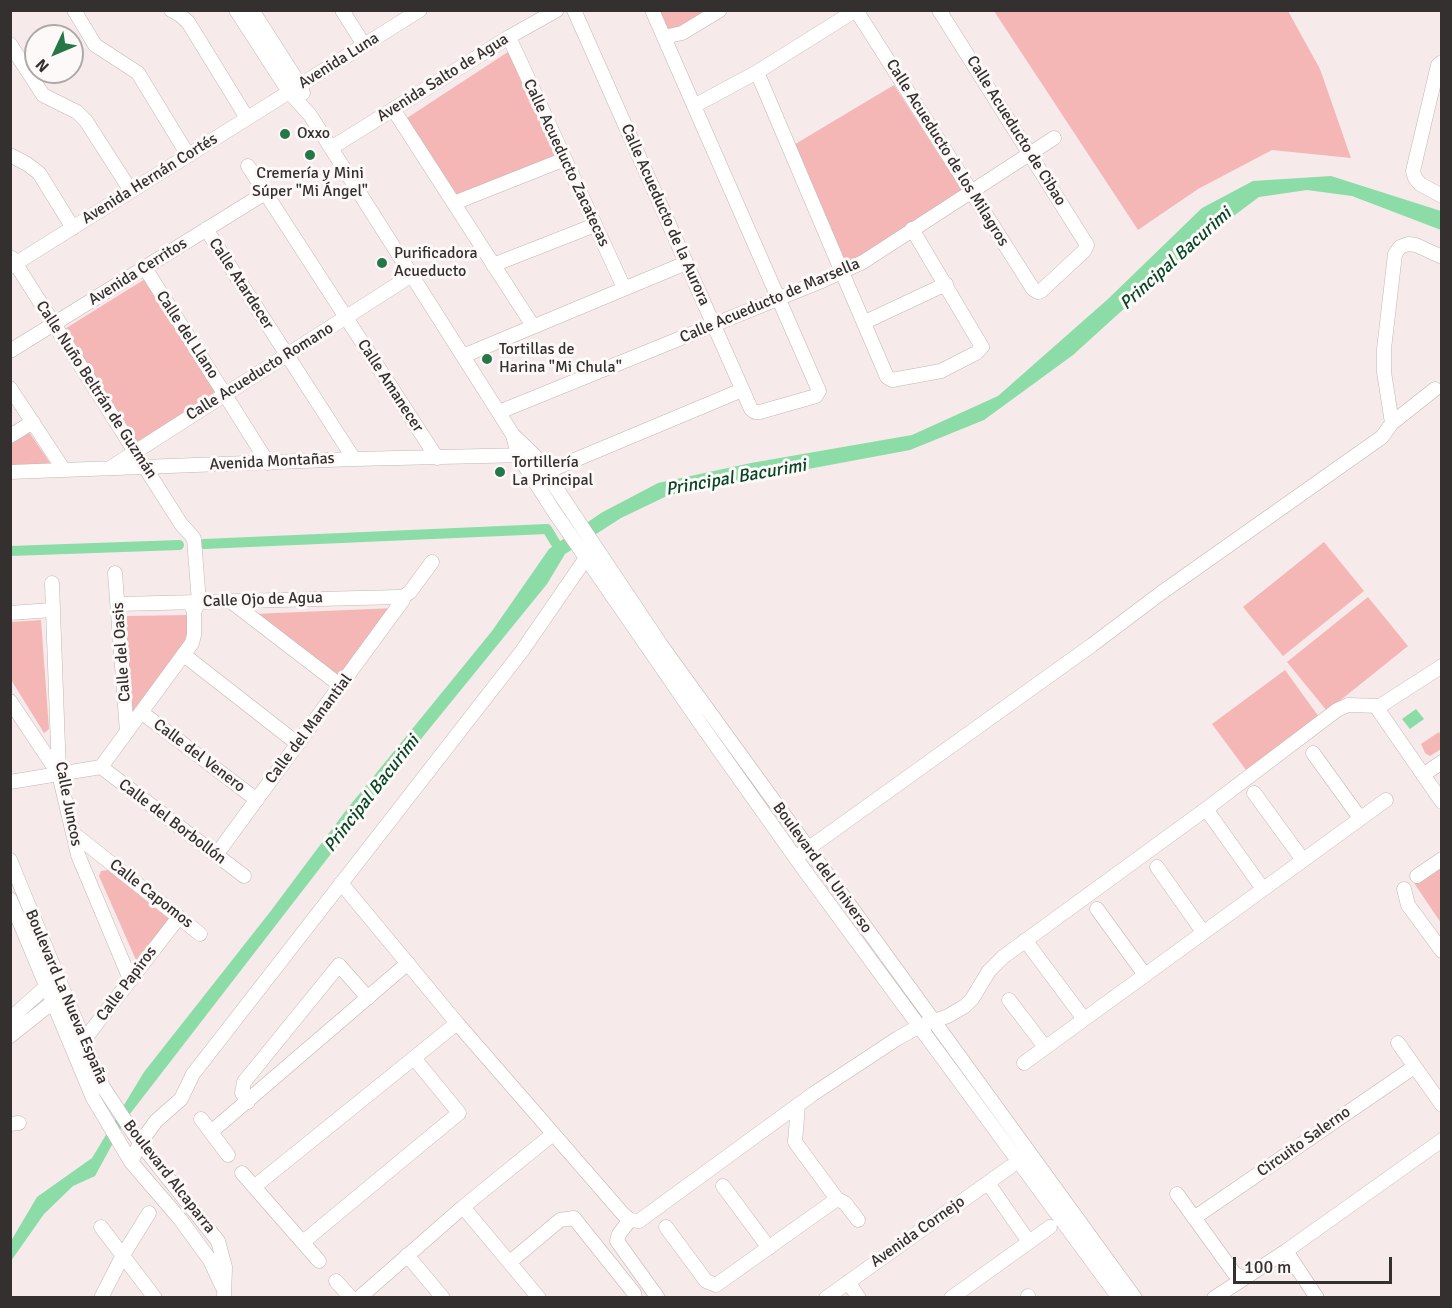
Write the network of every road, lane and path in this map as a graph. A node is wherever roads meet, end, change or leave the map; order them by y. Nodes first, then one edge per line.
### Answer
1 (74, 10) edge
2 (171, 10) edge
3 (236, 10) edge
4 (252, 10) edge
5 (342, 10) edge
6 (420, 10) edge
7 (557, 10) edge
8 (574, 10) edge
9 (652, 10) edge
10 (720, 10) edge
11 (856, 10) edge
12 (939, 10) edge
13 (678, 34) junction
14 (509, 37) junction
15 (664, 37) junction
16 (10, 44) edge
17 (364, 45) junction
18 (1442, 62) edge
19 (679, 72) junction
20 (757, 72) junction
21 (295, 88) junction
22 (694, 106) junction
23 (393, 109) junction
24 (248, 118) junction
25 (1054, 138) dead end
26 (331, 148) junction
27 (1031, 153) junction
28 (10, 155) edge
29 (188, 155) junction
30 (565, 159) junction
31 (248, 166) dead end
32 (130, 191) junction
33 (971, 191) junction
34 (265, 193) junction
35 (1442, 196) edge
36 (454, 203) junction
37 (595, 225) junction
38 (73, 228) junction
39 (912, 229) junction
40 (206, 230) junction
41 (1442, 257) edge
42 (12, 262) edge
43 (687, 263) junction
44 (493, 265) junction
45 (145, 268) junction
46 (842, 272) junction
47 (412, 276) junction
48 (946, 284) junction
49 (624, 288) junction
50 (1041, 291) joint
51 (778, 299) junction
52 (346, 318) junction
53 (865, 322) junction
54 (54, 324) junction
55 (713, 325) junction
56 (533, 326) junction
57 (10, 351) edge
58 (287, 355) junction
59 (463, 356) junction
60 (10, 388) edge
61 (1435, 389) dead end
62 (742, 390) junction
63 (225, 394) junction
64 (499, 412) junction
65 (33, 422) junction
66 (1392, 423) junction
67 (513, 435) junction
68 (10, 436) edge
69 (135, 452) junction
70 (518, 455) junction
71 (534, 455) junction
72 (437, 458) junction
73 (354, 459) junction
74 (268, 463) junction
75 (146, 467) junction
76 (109, 469) junction
77 (64, 470) junction
78 (10, 472) edge
79 (546, 472) junction
80 (569, 507) junction
81 (553, 510) junction
82 (582, 553) junction
83 (432, 562) dead end
84 (115, 573) dead end
85 (52, 583) dead end
86 (229, 600) junction
87 (402, 601) junction
88 (119, 604) junction
89 (194, 606) junction
90 (52, 610) junction
91 (10, 613) edge
92 (184, 655) junction
93 (1442, 666) edge
94 (341, 686) junction
95 (10, 701) edge
96 (1377, 708) junction
97 (141, 712) junction
98 (127, 732) junction
99 (298, 744) junction
100 (1313, 753) dead end
101 (1442, 762) edge
102 (101, 767) junction
103 (59, 774) junction
104 (1423, 775) junction
105 (10, 782) edge
106 (1254, 793) dead end
107 (256, 800) junction
108 (1386, 800) dead end
109 (1442, 802) edge
110 (1206, 809) junction
111 (1360, 818) junction
112 (73, 833) junction
113 (808, 849) junction
114 (216, 855) junction
115 (796, 858) junction
116 (1442, 859) edge
117 (10, 860) edge
118 (1303, 860) junction
119 (1157, 867) dead end
120 (244, 876) dead end
121 (1417, 876) dead end
122 (341, 883) junction
123 (1263, 889) junction
124 (1404, 889) dead end
125 (10, 899) edge
126 (1097, 909) dead end
127 (179, 917) junction
128 (1203, 932) junction
129 (200, 934) dead end
130 (1025, 940) junction
131 (1442, 951) edge
132 (408, 963) junction
133 (1145, 975) junction
134 (57, 976) junction
135 (130, 979) junction
136 (45, 987) junction
137 (64, 992) junction
138 (368, 998) junction
139 (1009, 1000) dead end
140 (53, 1002) junction
141 (10, 1019) edge
142 (1084, 1019) junction
143 (935, 1021) junction
144 (457, 1023) junction
145 (920, 1026) junction
146 (10, 1036) edge
147 (1398, 1043) dead end
148 (78, 1044) junction
149 (1045, 1047) junction
150 (414, 1058) junction
151 (1024, 1063) dead end
152 (1414, 1066) junction
153 (111, 1100) joint
154 (248, 1102) junction
155 (798, 1105) junction
156 (1442, 1105) edge
157 (102, 1114) joint
158 (201, 1119) dead end
159 (211, 1132) junction
160 (553, 1134) junction
161 (137, 1140) junction
162 (1442, 1140) edge
163 (228, 1155) dead end
164 (128, 1157) junction
165 (1010, 1167) dead end
166 (242, 1173) dead end
167 (988, 1183) junction
168 (723, 1186) dead end
169 (254, 1187) junction
170 (1177, 1194) dead end
171 (837, 1199) junction
172 (463, 1207) junction
173 (149, 1213) dead end
174 (1194, 1218) junction
175 (630, 1220) junction
176 (858, 1220) dead end
177 (101, 1227) dead end
178 (666, 1227) dead end
179 (1050, 1227) dead end
180 (303, 1242) junction
181 (1029, 1242) junction
182 (769, 1248) junction
183 (1286, 1251) junction
184 (123, 1255) junction
185 (407, 1255) junction
186 (319, 1261) dead end
187 (510, 1262) junction
188 (1243, 1278) junction
189 (336, 1281) dead end
190 (848, 1282) junction
191 (224, 1294) edge
192 (101, 1298) edge
193 (155, 1298) edge
194 (351, 1298) edge
195 (359, 1298) edge
196 (443, 1298) edge
197 (539, 1298) edge
198 (635, 1298) edge
199 (658, 1298) edge
200 (826, 1298) edge
201 (859, 1298) edge
202 (951, 1298) edge
203 (1119, 1298) edge
204 (1135, 1298) edge
205 (1214, 1298) edge
206 (1317, 1298) edge

1 - 29 street
2 - 24 street
3 - 21 street, Boulevard del Universo
4 - 21 street, Boulevard del Universo
5 - 17 street
6 - 17 street, Avenida Luna
7 - 14 street, Avenida Salto de Agua
8 - 43 street, Calle Acueducto de la Aurora
9 - 15 street
10 - 13 street
11 - 20 street
11 - 33 street, Calle Acueducto de los Milagros
12 - 27 street, Calle Acueducto de Cibao
13 - 15 street
13 - 19 street
14 - 23 street, Avenida Salto de Agua
14 - 30 street, Calle Acueducto Zacatecas
15 - 19 street
16 - 32 street
17 - 21 street, Avenida Luna
18 - 35 street
19 - 22 street
20 - 22 street
20 - 46 street
21 - 24 street, Avenida Hernán Cortés
21 - 26 street, Boulevard del Universo
22 - 51 street
23 - 26 street, Avenida Salto de Agua
23 - 36 street
24 - 29 street, Avenida Hernán Cortés
25 - 27 street, Calle Acueducto de Marsella
26 - 47 street, Boulevard del Universo
27 - 33 street, Calle Acueducto de Marsella
27 - 50 street, Calle Acueducto de Cibao
28 - 38 street
29 - 32 street, Avenida Hernán Cortés
30 - 36 street
30 - 37 street, Calle Acueducto Zacatecas
31 - 34 street, Calle Amanecer
32 - 38 street, Avenida Hernán Cortés
33 - 39 street, Calle Acueducto de Marsella
33 - 50 street, Calle Acueducto de los Milagros
34 - 40 street, Avenida Cerritos
34 - 52 street, Calle Amanecer
36 - 44 street
37 - 44 street
37 - 49 street, Calle Acueducto Zacatecas
38 - 42 street, Avenida Hernán Cortés
39 - 46 street, Calle Acueducto de Marsella
39 - 48 street
40 - 45 street, Avenida Cerritos
40 - 58 street, Calle Atardecer
41 - 66 street
42 - 54 street, Calle Nuño Beltrán de Guzmán
43 - 49 street
43 - 55 street, Calle Acueducto de la Aurora
44 - 56 street
45 - 54 street, Avenida Cerritos
45 - 63 street, Calle del Llano
46 - 51 street, Calle Acueducto de Marsella
46 - 53 street
47 - 52 street, Calle Acueducto Romano
47 - 59 street, Boulevard del Universo
48 - 53 street
48 - 53 street
49 - 56 street
51 - 55 street, Calle Acueducto de Marsella
51 - 62 street, Calle Acueducto de la Aurora
52 - 58 street, Calle Acueducto Romano
52 - 72 street, Calle Amanecer
54 - 57 street, Avenida Cerritos
54 - 69 street, Calle Nuño Beltrán de Guzmán
55 - 62 street, Calle Acueducto de la Aurora
55 - 64 street, Calle Acueducto de Marsella
56 - 59 street
58 - 63 street, Calle Acueducto Romano
58 - 73 street, Calle Atardecer
59 - 64 street, Boulevard del Universo
60 - 65 street
61 - 66 street
62 - 79 street
63 - 69 street, Calle Acueducto Romano
63 - 74 street, Calle del Llano
64 - 67 street, Boulevard del Universo
65 - 68 street
65 - 77 street
66 - 113 street
67 - 70 street, Boulevard del Universo
67 - 71 street, Boulevard del Universo
69 - 75 street, Calle Nuño Beltrán de Guzmán
69 - 76 street, Calle Acueducto Romano
70 - 71 street, Avenida Montañas
70 - 72 street, Avenida Montañas
70 - 81 street, Boulevard del Universo
71 - 79 street, Boulevard del Universo
72 - 73 street, Avenida Montañas
73 - 74 street, Avenida Montañas
74 - 75 street, Avenida Montañas
75 - 76 street, Avenida Montañas
75 - 89 street, Calle Nuño Beltrán de Guzmán
76 - 77 street, Avenida Montañas
77 - 78 street, Avenida Montañas
79 - 80 street, Boulevard del Universo
80 - 81 street
80 - 113 street, Boulevard del Universo
81 - 82 street, Boulevard del Universo
82 - 115 street, Boulevard del Universo
82 - 122 street
83 - 87 street, Calle del Manantial
84 - 88 street, Calle del Oasis
85 - 90 street, Calle Juncos
86 - 87 street, Calle Ojo de Agua
86 - 89 street, Calle Ojo de Agua
86 - 94 street
87 - 94 street, Calle del Manantial
88 - 89 street, Calle Ojo de Agua
88 - 98 street, Calle del Oasis
89 - 92 street, Calle Nuño Beltrán de Guzmán
90 - 91 street
90 - 103 street, Calle Juncos
92 - 97 street, Calle Nuño Beltrán de Guzmán
92 - 99 street
93 - 96 street
94 - 99 street, Calle del Manantial
95 - 103 street
96 - 104 street
96 - 110 street
97 - 98 street, Calle Nuño Beltrán de Guzmán
97 - 107 street, Calle del Venero
98 - 102 street, Calle Nuño Beltrán de Guzmán
99 - 107 street, Calle del Manantial
100 - 111 street
101 - 104 street
102 - 103 street
102 - 114 street, Calle del Borbollón
103 - 105 street
103 - 112 street, Calle Juncos
104 - 109 street
106 - 118 street
107 - 114 street, Calle del Manantial
108 - 111 street
110 - 123 street
110 - 130 street
111 - 118 street
112 - 127 street, Calle Capomos
112 - 135 street, Calle Juncos
113 - 115 street
113 - 143 street, Boulevard del Universo
114 - 120 street, Calle del Borbollón
115 - 145 street, Boulevard del Universo
116 - 121 street
117 - 134 street, Boulevard La Nueva España
118 - 123 street
119 - 128 street
122 - 132 street
122 - 161 street
123 - 128 street
124 - 131 street
125 - 136 street, Boulevard La Nueva España
126 - 133 street
127 - 129 street, Calle Capomos
127 - 135 street, Calle Papiros
128 - 133 street
130 - 142 street
130 - 143 street
132 - 138 street
132 - 144 street
133 - 142 street
134 - 136 street
134 - 137 street, Boulevard La Nueva España
135 - 148 street, Calle Papiros
136 - 140 street, Boulevard La Nueva España
136 - 141 street
137 - 140 street
137 - 148 street, Boulevard La Nueva España
138 - 154 street
138 - 154 street
139 - 149 street
140 - 146 street
140 - 148 street, Boulevard La Nueva España
142 - 149 street
143 - 145 street
143 - 204 street, Boulevard del Universo
144 - 150 street
144 - 160 street
145 - 155 street
145 - 203 street, Boulevard del Universo
147 - 152 street
148 - 153 street, Boulevard La Nueva España
148 - 157 street, Boulevard La Nueva España
149 - 151 street
150 - 169 street
150 - 180 street
152 - 156 street
152 - 174 street, Circuito Salerno
153 - 161 street, Boulevard Alcaparra
154 - 159 street
155 - 171 street
155 - 175 street
157 - 164 street, Boulevard Alcaparra
158 - 159 street
159 - 163 street
160 - 172 street
160 - 175 street
161 - 164 street
161 - 191 street, Boulevard Alcaparra
162 - 183 street
164 - 191 street, Boulevard Alcaparra
165 - 167 street, Avenida Cornejo
166 - 169 street
167 - 181 street
167 - 190 street, Avenida Cornejo
168 - 182 street
169 - 180 street
170 - 174 street
171 - 176 street
171 - 182 street
172 - 185 street
172 - 187 street
173 - 184 street
174 - 188 street
175 - 199 street
177 - 184 street
178 - 182 street
179 - 181 street
180 - 186 street
181 - 202 street
183 - 188 street
183 - 206 street
184 - 192 street
184 - 193 street
185 - 195 street
185 - 196 street
187 - 197 street
187 - 198 street
188 - 205 street
189 - 194 street
190 - 200 street, Avenida Cornejo
190 - 201 street

